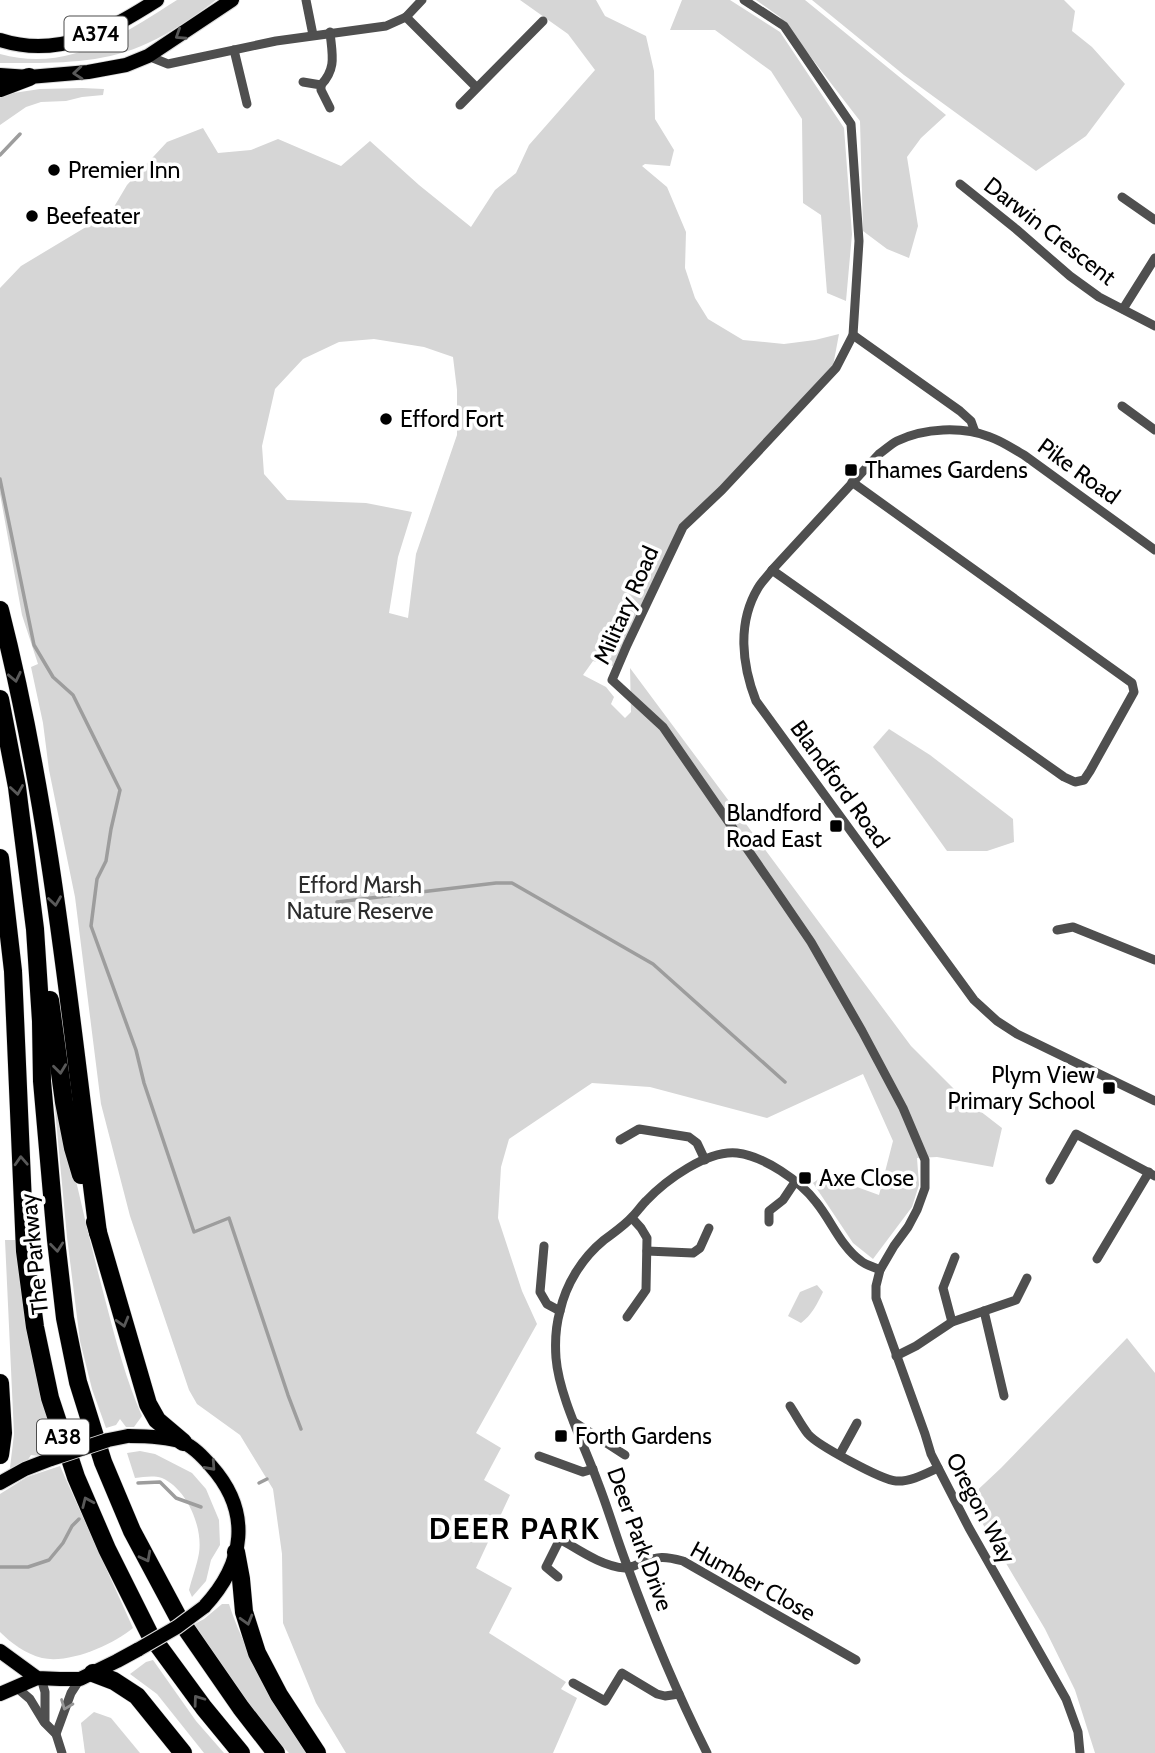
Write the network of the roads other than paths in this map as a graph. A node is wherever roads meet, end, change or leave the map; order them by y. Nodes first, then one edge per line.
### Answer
1 (158, 0) edge
2 (232, 0) edge
3 (306, 0) edge
4 (422, 0) edge
5 (744, 0) edge
6 (406, 17) junction
7 (543, 21) dead end
8 (330, 33) junction
9 (313, 35) junction
10 (0, 40) edge
11 (234, 50) junction
12 (148, 56) junction
13 (0, 75) edge
14 (29, 77) junction
15 (303, 82) dead end
16 (255, 84) dead end
17 (321, 85) junction
18 (243, 87) junction
19 (477, 87) junction
20 (0, 88) edge
21 (247, 104) dead end
22 (460, 105) dead end
23 (330, 108) dead end
24 (960, 184) dead end
25 (1122, 197) dead end
26 (1155, 220) edge
27 (1155, 258) edge
28 (1122, 309) junction
29 (1155, 326) edge
30 (853, 335) junction
31 (1122, 406) dead end
32 (1155, 430) edge
33 (975, 432) junction
34 (922, 433) joint
35 (852, 482) junction
36 (1155, 550) edge
37 (772, 570) junction
38 (0, 610) edge
39 (0, 699) edge
40 (0, 858) edge
41 (35, 929) junction
42 (1057, 930) dead end
43 (0, 938) edge
44 (1155, 960) edge
45 (17, 1076) junction
46 (1155, 1101) edge
47 (620, 1140) dead end
48 (705, 1160) junction
49 (1152, 1174) edge
50 (1050, 1180) dead end
51 (795, 1182) junction
52 (632, 1218) junction
53 (769, 1222) dead end
54 (709, 1228) dead end
55 (98, 1233) junction
56 (544, 1247) dead end
57 (647, 1251) junction
58 (955, 1257) dead end
59 (1097, 1259) dead end
60 (880, 1270) junction
61 (1027, 1278) dead end
62 (560, 1311) junction
63 (984, 1311) junction
64 (627, 1317) dead end
65 (952, 1322) junction
66 (896, 1356) junction
67 (0, 1383) edge
68 (1004, 1396) dead end
69 (790, 1406) dead end
70 (574, 1422) junction
71 (857, 1423) dead end
72 (183, 1442) junction
73 (840, 1454) junction
74 (0, 1455) edge
75 (625, 1455) dead end
76 (539, 1456) dead end
77 (938, 1468) junction
78 (593, 1469) junction
79 (0, 1483) edge
80 (236, 1552) junction
81 (628, 1568) junction
82 (558, 1577) dead end
83 (0, 1651) edge
84 (856, 1660) dead end
85 (87, 1676) junction
86 (39, 1678) junction
87 (573, 1684) dead end
88 (16, 1687) junction
89 (0, 1694) edge
90 (679, 1694) junction
91 (45, 1723) junction
92 (56, 1734) junction
93 (62, 1753) edge
94 (183, 1753) edge
95 (241, 1753) edge
96 (276, 1753) edge
97 (317, 1753) edge
98 (707, 1753) edge
99 (1080, 1753) edge

1 - 10 main road, A374
2 -> 12 main road, A374
3 - 9 street
4 - 6 street
5 - 30 street, Military Road
6 - 8 street
6 - 19 street
7 - 19 street
8 - 9 street
8 - 17 street
9 - 11 street
11 - 12 street
11 - 18 street
12 -> 14 main road, A374
13 - 14 main road, A374
14 - 20 highway
15 - 17 street
16 - 18 street
17 - 23 street
18 - 21 street
19 - 22 street
24 - 28 street, Darwin Crescent
25 - 26 street
27 - 28 street
28 - 29 street, Darwin Crescent
30 - 33 street, Pike Road
30 - 60 street, Military Road
31 - 32 street
33 - 34 street, Pike Road
33 - 36 street, Pike Road
34 - 35 street, Blandford Road
35 - 37 street, Blandford Road
35 - 37 street
37 - 46 street, Blandford Road
38 -> 55 highway, A38
39 -> 41 highway, The Parkway / A38
40 - 45 highway, The Parkway / A38
41 -> 55 highway, A38
41 -> 96 highway, The Parkway / A38
42 - 44 street
43 - 45 highway, A38
95 -> 45 highway, The Parkway / A38
47 - 48 street
48 - 51 street, Deer Park Drive
48 - 52 street, Deer Park Drive
49 - 50 street
49 - 59 street
51 - 53 street
51 - 60 street, Deer Park Drive
52 - 57 street
52 - 62 street, Deer Park Drive
54 - 57 street
55 -> 72 highway, A38
56 - 62 street
57 - 64 street
58 - 65 street
60 - 66 street, Oregon Way
61 - 63 street
62 - 70 street, Deer Park Drive
63 - 65 street
63 - 68 street
65 - 66 street
66 - 77 street, Oregon Way
67 - 74 highway, A38
69 - 73 street
70 - 75 street
70 - 78 street, Deer Park Drive
71 - 73 street
72 - 79 main road, bridge
72 -> 80 main road
73 - 77 street
76 - 78 street
77 - 99 street, Oregon Way
78 - 81 street, Deer Park Drive
80 - 85 main road, bridge
80 -> 97 highway
81 - 82 street
81 - 84 street, Humber Close
81 - 90 street, Deer Park Drive
83 - 86 main road
85 - 86 main road
85 -> 92 street
85 - 94 highway
86 - 88 main road
86 - 91 street
87 - 90 street
88 - 89 main road
88 - 91 street
90 - 98 street, Deer Park Drive
91 - 92 street
92 - 93 street

